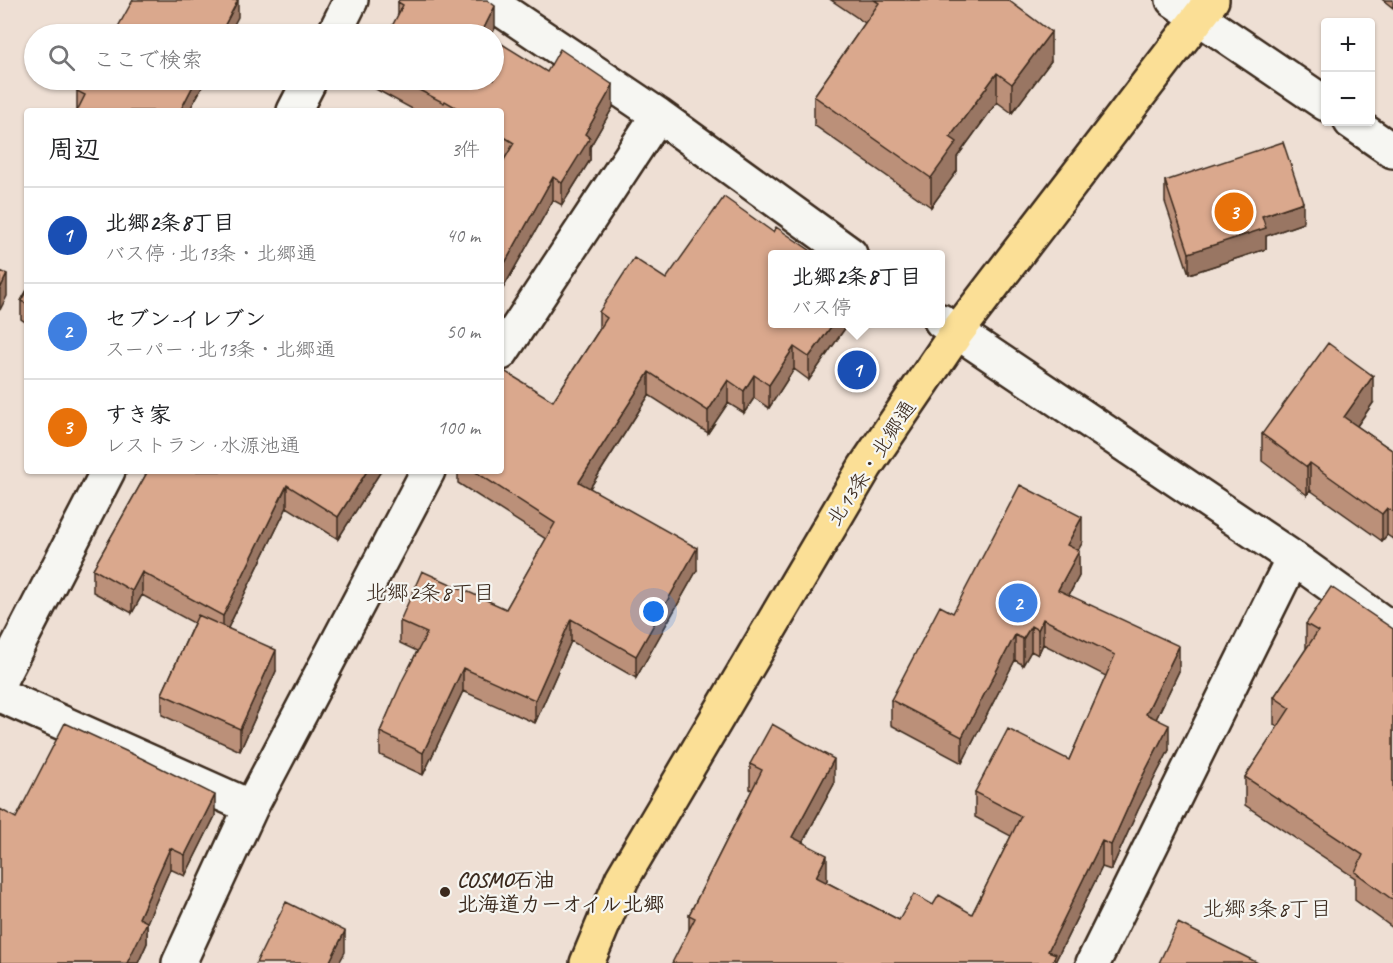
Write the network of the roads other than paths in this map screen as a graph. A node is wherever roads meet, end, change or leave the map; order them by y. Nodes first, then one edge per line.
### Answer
1 (351, 0) edge
2 (487, 0) edge
3 (1194, 6) edge
4 (339, 24) edge
5 (305, 90) edge
6 (1321, 100) edge
7 (296, 108) edge
8 (658, 116) junction
9 (1357, 126) edge
10 (1393, 151) edge
11 (843, 250) edge
12 (949, 326) edge
13 (504, 347) edge
14 (106, 474) edge
15 (426, 474) edge
16 (1293, 558) junction
17 (1393, 630) edge
18 (0, 680) edge
19 (0, 695) edge
20 (251, 807) junction
21 (179, 963) edge
22 (587, 963) edge
23 (1093, 963) edge

1 - 4 street
2 - 8 street
3 - 6 street
3 - 12 main road, 北13条・北郷通
5 - 7 street
8 - 11 street
8 - 13 street
9 - 10 street
12 - 16 street
12 - 22 main road, 北13条・北郷通
14 - 18 street
15 - 20 street
16 - 17 street
16 - 23 street
19 - 20 street
20 - 21 street

